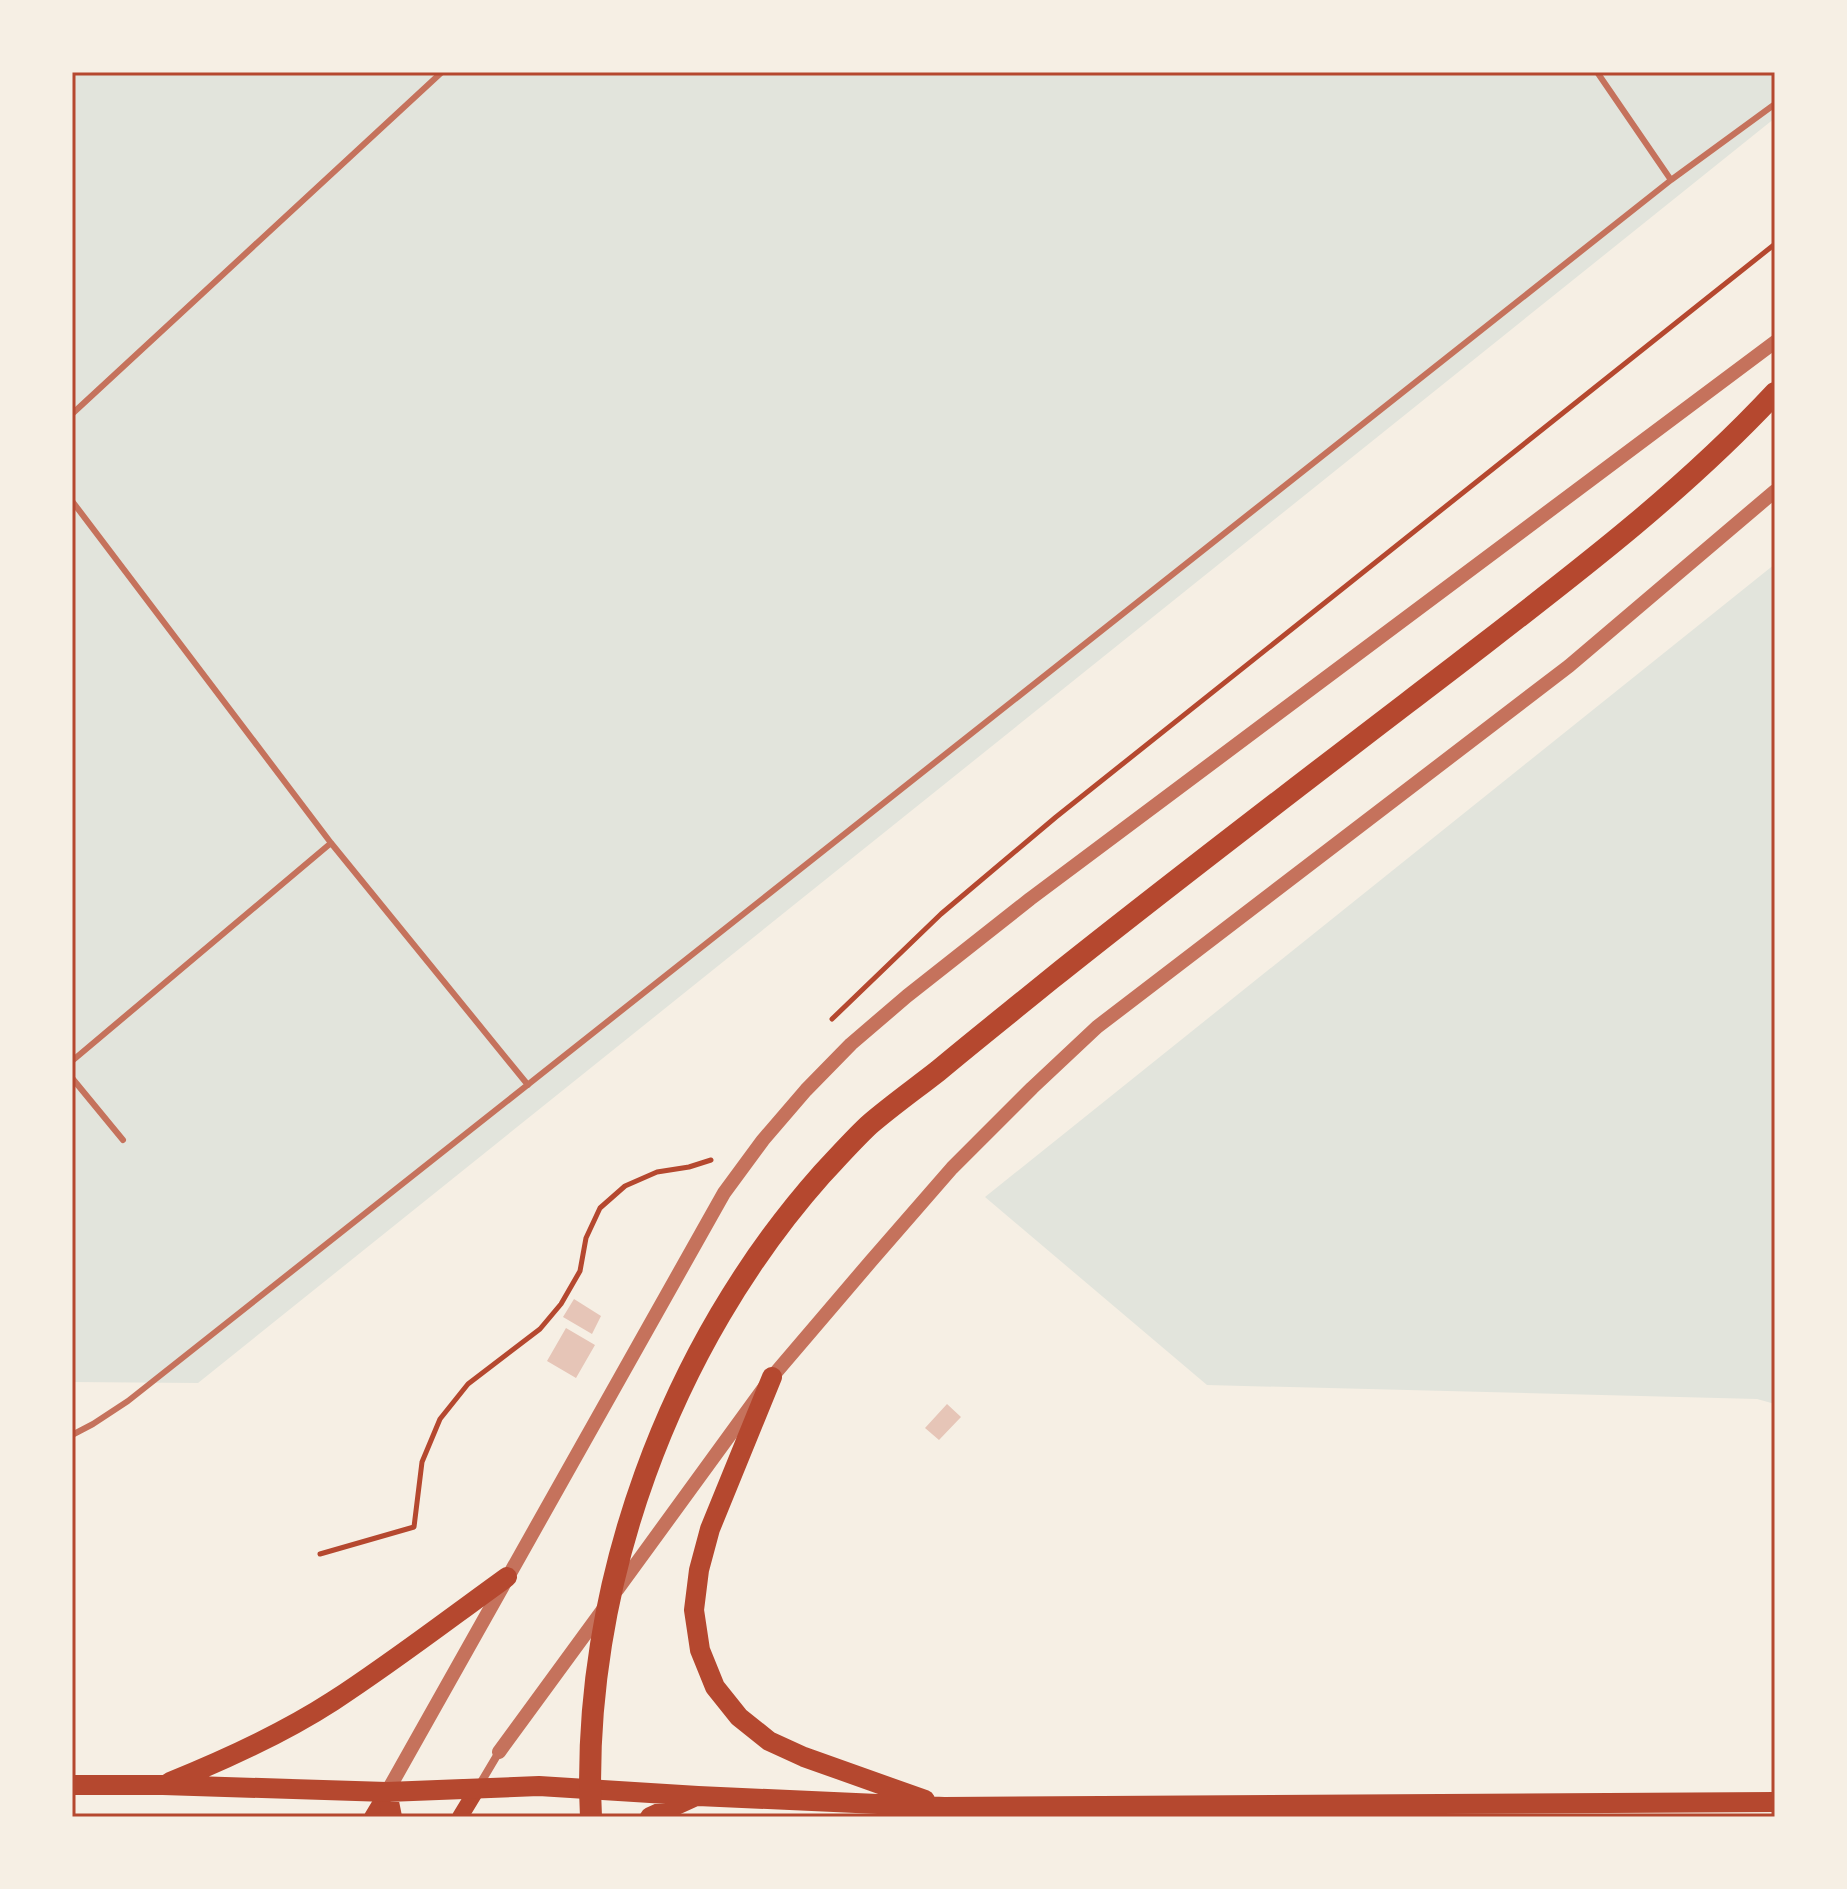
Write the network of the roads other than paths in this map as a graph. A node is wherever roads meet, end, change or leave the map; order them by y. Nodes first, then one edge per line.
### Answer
1 (442, 72) edge
2 (1597, 72) edge
3 (1775, 104) edge
4 (1671, 180) junction
5 (1775, 342) edge
6 (1775, 393) edge
7 (72, 414) edge
8 (1775, 491) edge
9 (72, 501) edge
10 (331, 843) junction
11 (72, 1061) edge
12 (72, 1078) edge
13 (528, 1085) junction
14 (123, 1140) dead end
15 (772, 1377) junction
16 (72, 1435) edge
17 (507, 1577) junction
18 (499, 1752) joint
19 (72, 1785) edge
20 (163, 1785) junction
21 (477, 1789) junction
22 (387, 1792) junction
23 (698, 1796) junction
24 (1775, 1802) edge
25 (944, 1807) junction
26 (372, 1817) edge
27 (392, 1817) edge
28 (460, 1817) edge
29 (591, 1817) edge
30 (650, 1817) edge

1 - 7 lane
2 - 4 lane
3 - 4 lane
4 - 13 lane
5 - 17 street
6 - 29 highway
8 - 15 street
9 - 10 lane
10 - 11 lane
10 - 13 lane
12 - 14 lane
13 - 16 lane
15 - 18 street
15 - 25 main road
17 - 20 main road
17 - 22 street
18 - 21 street
19 - 20 main road
20 - 22 main road
21 - 22 main road
21 - 23 main road
21 - 28 main road
22 - 26 main road
22 - 27 main road
23 - 25 main road
23 - 30 main road
24 - 25 main road

